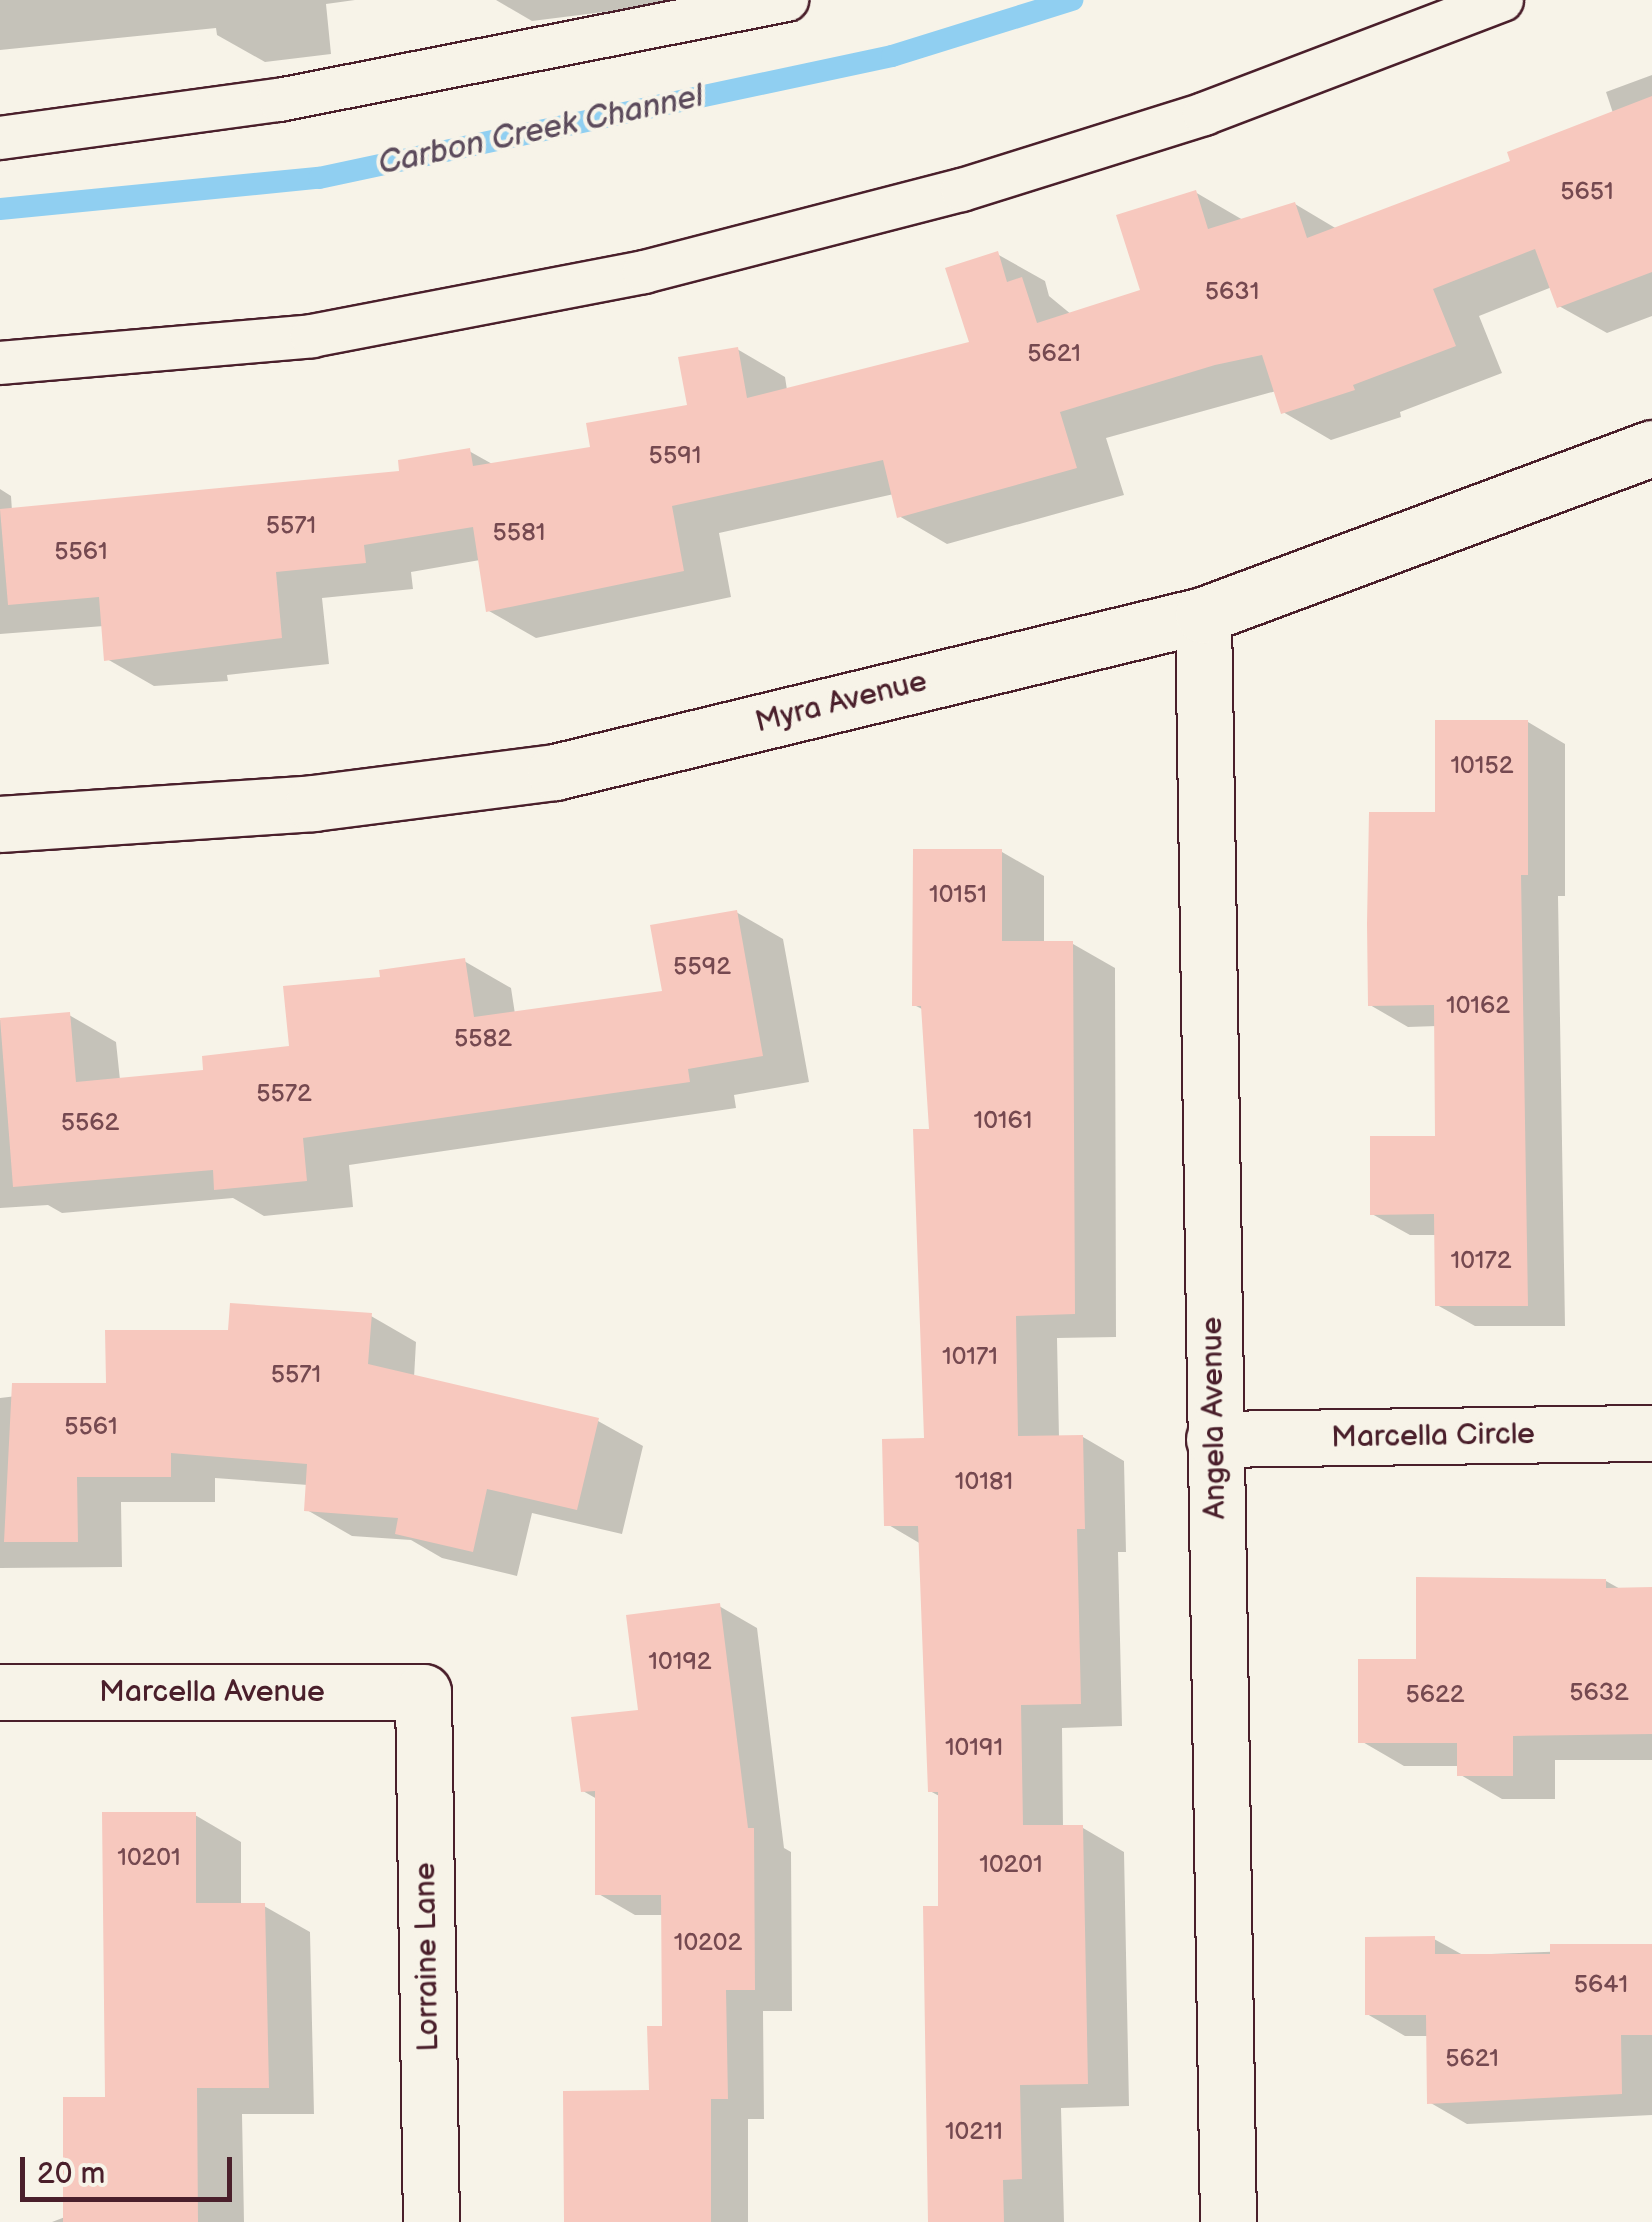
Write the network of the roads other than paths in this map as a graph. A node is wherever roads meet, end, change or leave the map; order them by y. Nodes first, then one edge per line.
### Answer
1 (787, 0) edge
2 (1502, 0) edge
3 (0, 138) edge
4 (0, 364) edge
5 (1652, 448) edge
6 (1204, 614) junction
7 (0, 824) edge
8 (1652, 1432) edge
9 (1214, 1440) junction
10 (0, 1692) edge
11 (423, 1692) joint
12 (431, 2222) edge
13 (1228, 2222) edge

1 - 3 lane
2 - 4 lane
5 - 6 street, Myra Avenue
6 - 7 street, Myra Avenue
6 - 9 street, Angela Avenue
8 - 9 street, Marcella Circle
9 - 13 street, Angela Avenue
10 - 11 street, Marcella Avenue
11 - 12 street, Lorraine Lane

